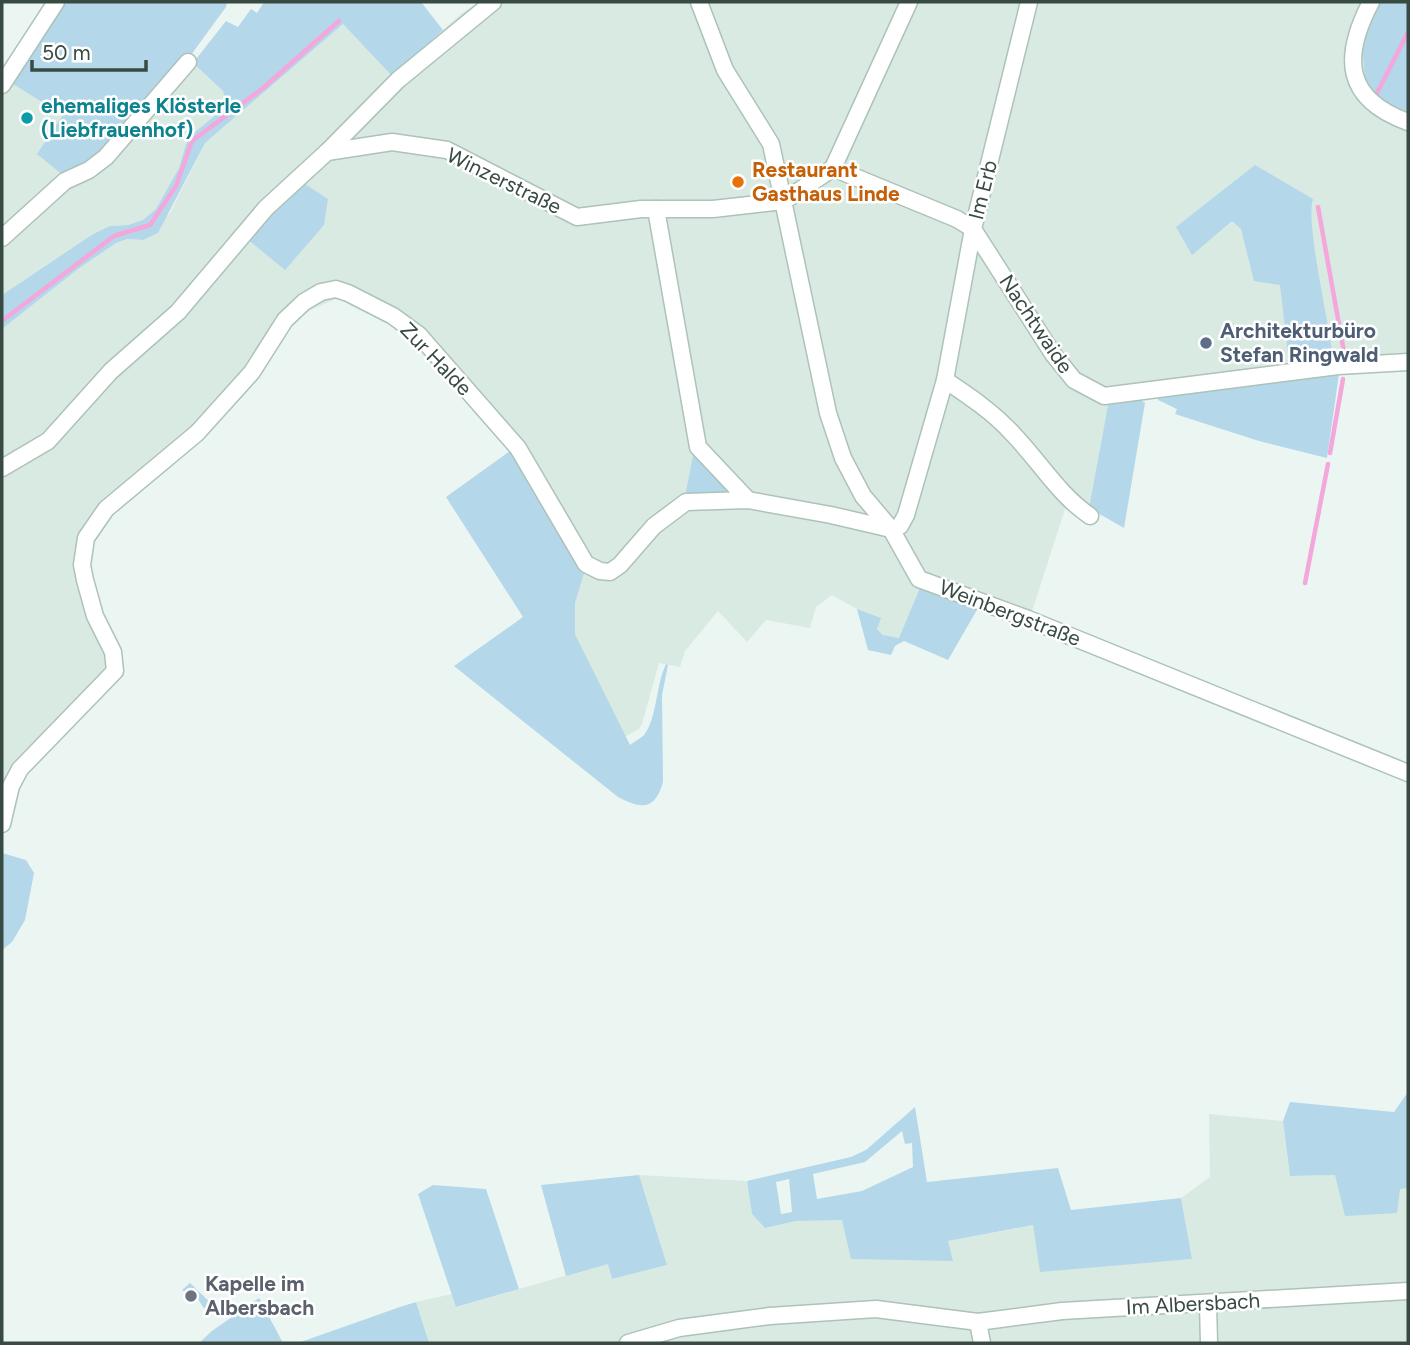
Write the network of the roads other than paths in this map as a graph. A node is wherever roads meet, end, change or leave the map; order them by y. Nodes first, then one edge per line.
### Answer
1 (56, 2) edge
2 (493, 2) edge
3 (699, 2) edge
4 (909, 2) edge
5 (1029, 2) edge
6 (1371, 2) edge
7 (188, 62) dead end
8 (2, 85) edge
9 (1408, 122) edge
10 (327, 152) junction
11 (833, 168) junction
12 (784, 201) junction
13 (656, 209) junction
14 (973, 229) junction
15 (2, 238) edge
16 (1408, 362) edge
17 (945, 380) junction
18 (2, 468) edge
19 (748, 500) junction
20 (1090, 516) dead end
21 (891, 529) junction
22 (1408, 773) edge
23 (2, 824) edge
24 (1408, 1291) edge
25 (1208, 1304) junction
26 (978, 1322) junction
27 (628, 1343) edge
28 (982, 1343) edge
29 (1209, 1343) edge

1 - 8 street
2 - 10 street
3 - 12 street, Weinbergstraße
4 - 11 street
5 - 14 street, Im Erb
6 - 9 street
7 - 15 street
10 - 13 street, Winzerstraße
10 - 18 street
11 - 12 street, Winzerstraße
11 - 14 street
12 - 13 street, Winzerstraße
12 - 21 street, Weinbergstraße
13 - 19 street
14 - 16 street, Nachtwaide
14 - 17 street, Im Erb
17 - 20 street
17 - 21 street, Im Erb
19 - 21 street, Zur Halde
19 - 23 street, Zur Halde
21 - 22 street, Weinbergstraße
24 - 25 street, Im Albersbach
25 - 26 street, Im Albersbach
25 - 29 street
26 - 27 street, Im Albersbach
26 - 28 street

